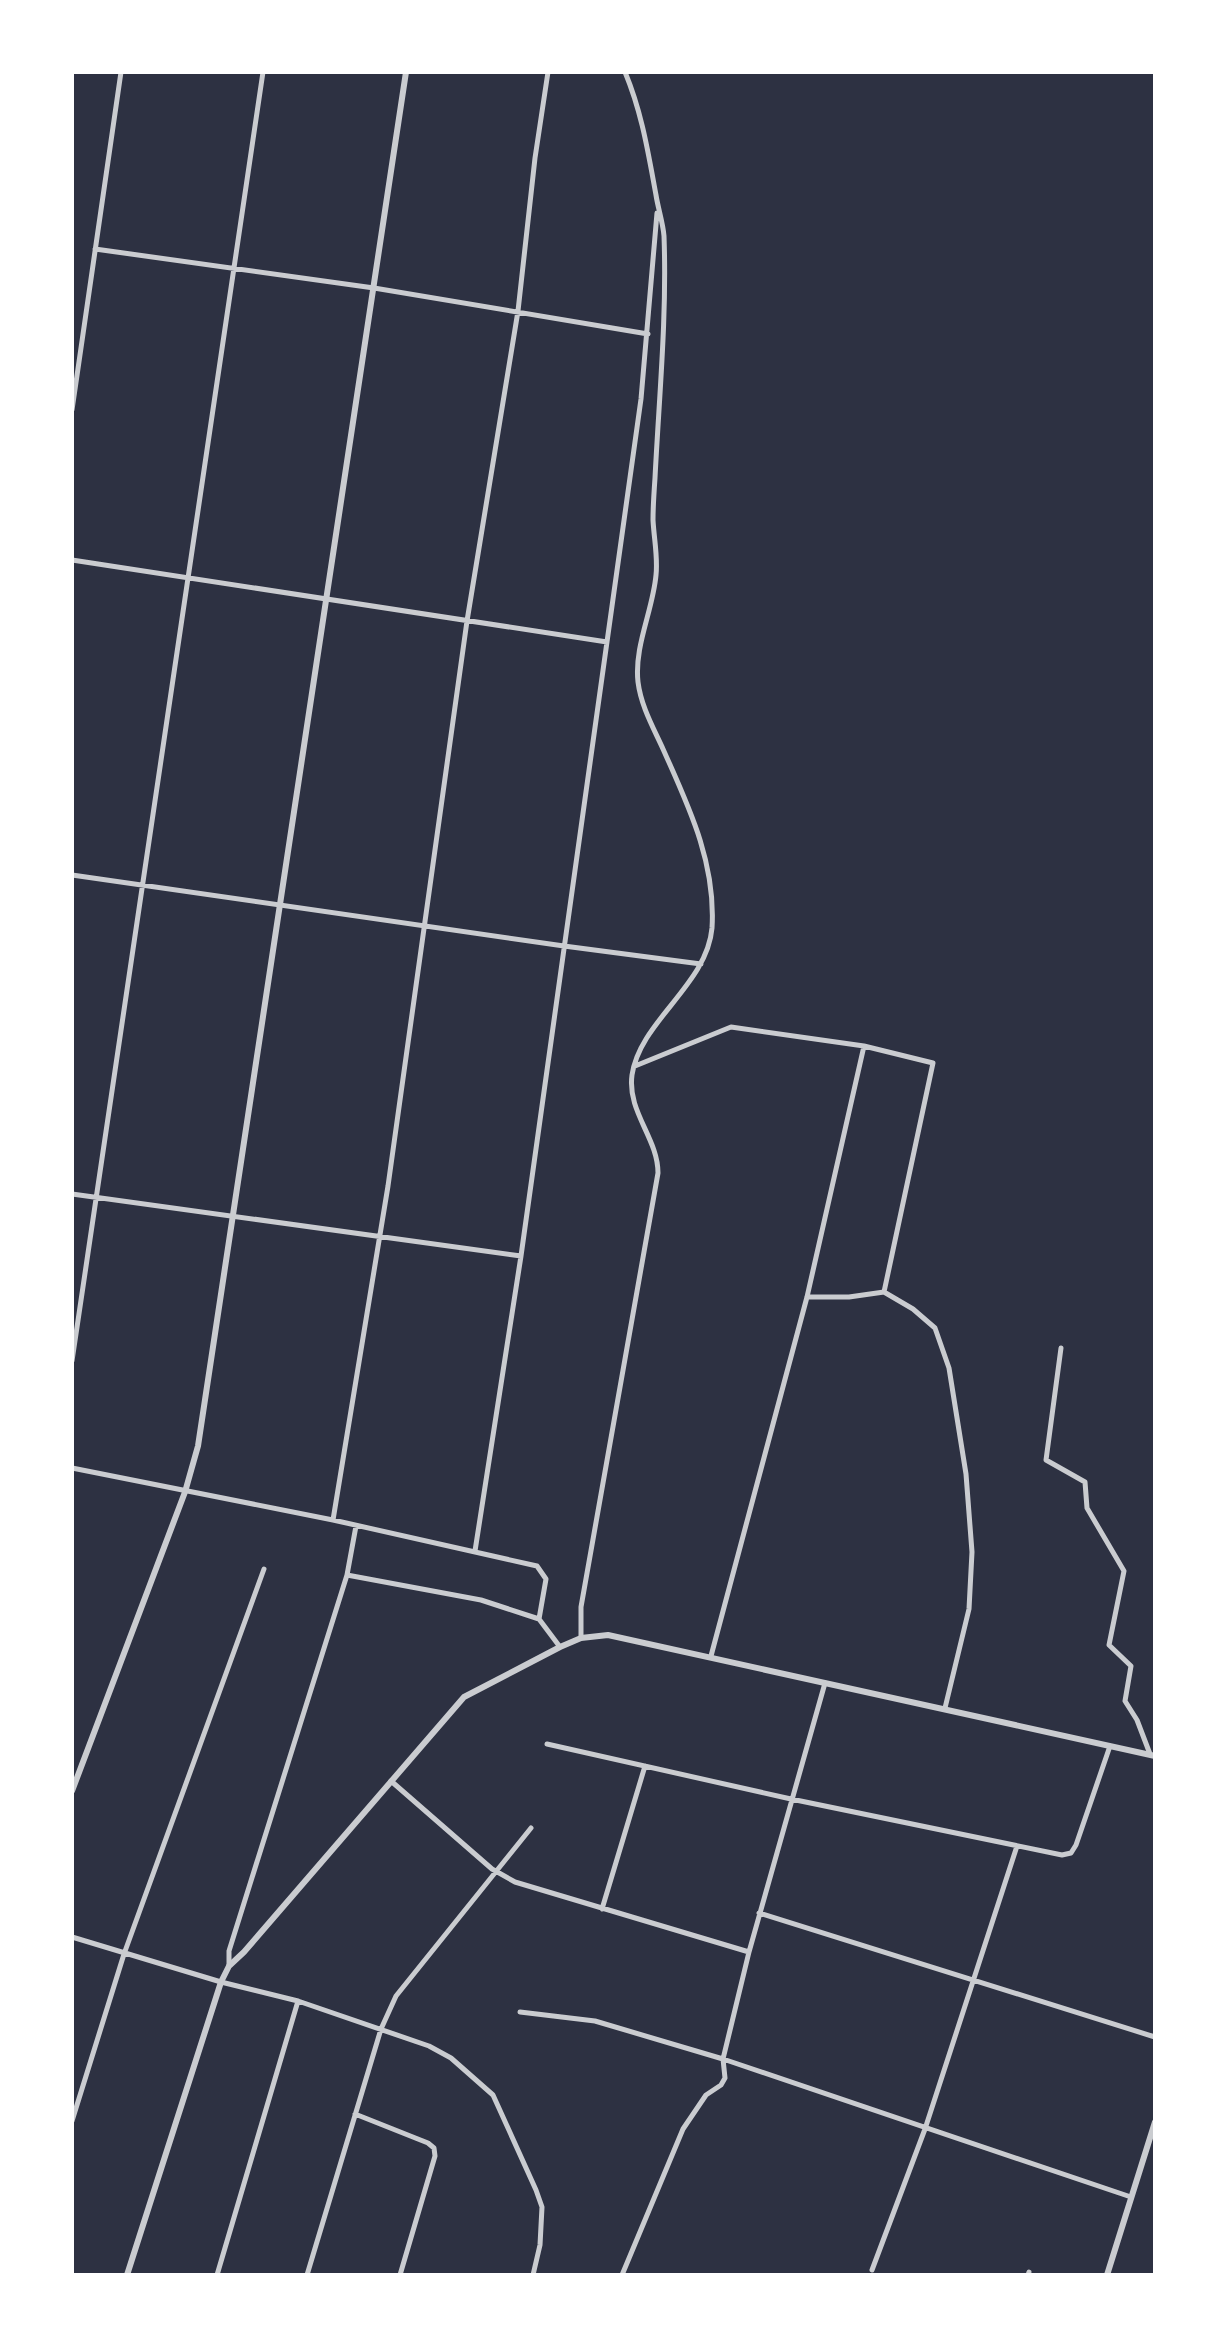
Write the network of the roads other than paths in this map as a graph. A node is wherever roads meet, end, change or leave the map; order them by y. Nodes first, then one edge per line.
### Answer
1 (121, 72) edge
2 (263, 72) edge
3 (406, 72) edge
4 (548, 72) edge
5 (625, 72) edge
6 (658, 207) junction
7 (95, 249) junction
8 (234, 268) junction
9 (374, 288) junction
10 (518, 311) junction
11 (648, 334) junction
12 (72, 410) edge
13 (72, 560) edge
14 (188, 579) junction
15 (325, 600) junction
16 (467, 621) junction
17 (607, 642) junction
18 (72, 875) edge
19 (143, 884) junction
20 (282, 904) junction
21 (425, 926) junction
22 (564, 946) junction
23 (701, 964) junction
24 (864, 1046) junction
25 (634, 1067) junction
26 (72, 1194) edge
27 (97, 1197) junction
28 (234, 1216) junction
29 (380, 1236) junction
30 (521, 1256) junction
31 (884, 1292) junction
32 (807, 1297) junction
33 (1061, 1348) dead end
34 (72, 1361) edge
35 (72, 1468) edge
36 (185, 1492) junction
37 (333, 1520) junction
38 (356, 1525) junction
39 (475, 1551) junction
40 (264, 1569) dead end
41 (347, 1575) junction
42 (539, 1619) junction
43 (581, 1638) junction
44 (560, 1647) junction
45 (711, 1656) junction
46 (825, 1683) junction
47 (945, 1708) junction
48 (547, 1744) dead end
49 (1110, 1746) junction
50 (1152, 1755) edge
51 (645, 1766) junction
52 (391, 1781) junction
53 (72, 1791) edge
54 (791, 1799) junction
55 (531, 1828) dead end
56 (1017, 1846) junction
57 (495, 1871) junction
58 (602, 1909) junction
59 (759, 1913) junction
60 (72, 1937) edge
61 (749, 1952) junction
62 (124, 1954) junction
63 (229, 1966) junction
64 (974, 1978) junction
65 (221, 1982) junction
66 (298, 2001) junction
67 (520, 2012) dead end
68 (381, 2029) junction
69 (1155, 2037) edge
70 (723, 2059) junction
71 (355, 2114) junction
72 (72, 2121) edge
73 (1155, 2122) edge
74 (925, 2129) junction
75 (1131, 2197) junction
76 (872, 2270) dead end
77 (127, 2275) edge
78 (217, 2275) edge
79 (307, 2275) edge
80 (400, 2275) edge
81 (533, 2275) edge
82 (622, 2275) edge
83 (1107, 2275) edge

1 - 7 street
2 - 8 street
3 - 9 street
4 - 10 street
5 - 6 street
6 - 11 street
6 - 23 street
7 - 8 street
7 - 12 street
8 - 9 street
8 - 14 street
9 - 10 street
9 - 15 street
10 - 11 street
10 - 16 street
11 - 17 street
13 - 14 street
14 - 15 street
14 - 19 street
15 - 16 street
15 - 20 street
16 - 17 street
16 - 21 street
17 - 22 street
18 - 19 street
19 - 20 street
19 - 27 street
20 - 21 street
20 - 28 street
21 - 22 street
21 - 29 street
22 - 23 street
22 - 30 street
23 - 25 street
24 - 25 street
24 - 31 street
24 - 32 street
25 - 43 street
26 - 27 street
27 - 28 street
27 - 34 street
28 - 29 street
28 - 36 street
29 - 30 street
29 - 37 street
30 - 39 street
31 - 32 street
31 - 47 street
32 - 45 street
33 - 50 street
35 - 36 street
36 - 37 street
36 - 53 street
37 - 38 street
38 - 39 street
38 - 41 street
39 - 42 street
40 - 62 street
41 - 42 street
41 - 63 street
42 - 44 street
43 - 44 street
43 - 45 street
44 - 52 street
45 - 46 street
46 - 47 street
46 - 54 street
47 - 49 street
48 - 51 street
49 - 50 street
49 - 56 street
51 - 54 street
51 - 58 street
52 - 57 street
52 - 63 street
54 - 56 street
54 - 59 street
55 - 57 street
56 - 64 street
57 - 58 street
57 - 68 street
58 - 61 street
59 - 61 street
59 - 64 street
60 - 62 street
61 - 70 street
62 - 65 street
62 - 72 street
63 - 65 street
64 - 69 street
64 - 74 street
65 - 66 street
65 - 77 street
66 - 68 street
66 - 78 street
67 - 70 street
68 - 71 street
68 - 81 street
70 - 74 street
70 - 82 street
71 - 79 street
71 - 80 street
73 - 75 street
74 - 75 street
74 - 76 street
75 - 83 street

